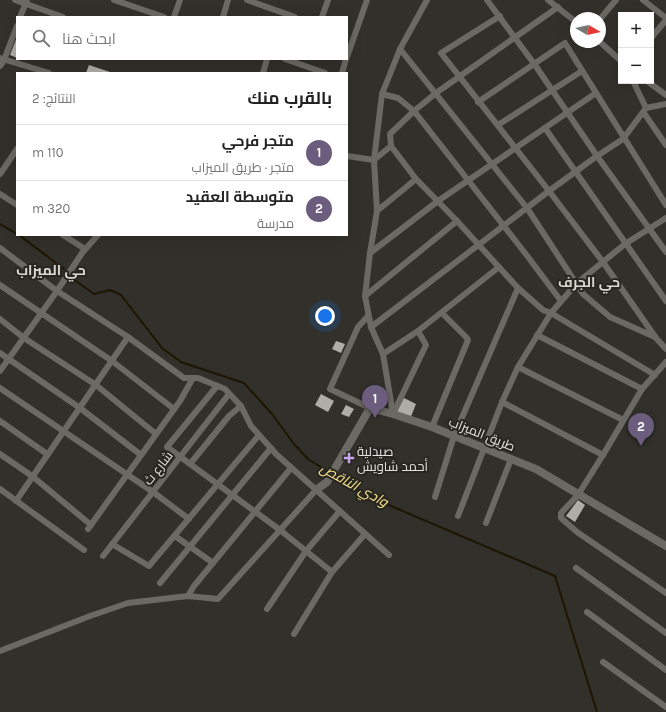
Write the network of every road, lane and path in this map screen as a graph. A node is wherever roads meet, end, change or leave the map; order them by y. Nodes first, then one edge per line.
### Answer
1 (15, 0) edge
2 (114, 0) edge
3 (180, 0) edge
4 (228, 0) edge
5 (247, 0) edge
6 (328, 0) edge
7 (367, 0) edge
8 (427, 0) edge
9 (488, 0) edge
10 (549, 0) edge
11 (616, 0) edge
12 (643, 0) edge
13 (26, 2) edge
14 (558, 7) junction
15 (606, 12) edge
16 (20, 16) edge
17 (61, 16) edge
18 (161, 16) edge
19 (174, 16) edge
20 (222, 16) edge
21 (292, 16) edge
22 (322, 16) edge
23 (500, 16) junction
24 (570, 17) edge
25 (666, 19) edge
26 (16, 28) edge
27 (654, 34) edge
28 (516, 38) junction
29 (606, 47) edge
30 (400, 49) junction
31 (348, 55) edge
32 (618, 58) edge
33 (2, 59) edge
34 (267, 60) edge
35 (288, 60) edge
36 (308, 60) edge
37 (346, 60) edge
38 (535, 65) junction
39 (0, 66) edge
40 (305, 66) junction
41 (582, 70) junction
42 (46, 72) edge
43 (262, 72) edge
44 (322, 72) edge
45 (342, 72) edge
46 (459, 77) junction
47 (634, 84) edge
48 (650, 84) edge
49 (552, 89) junction
50 (436, 93) junction
51 (596, 93) junction
52 (382, 94) junction
53 (666, 95) edge
54 (478, 102) junction
55 (666, 104) edge
56 (414, 111) junction
57 (645, 111) junction
58 (567, 112) junction
59 (498, 125) junction
60 (545, 128) junction
61 (623, 138) junction
62 (666, 145) edge
63 (391, 146) junction
64 (515, 148) junction
65 (16, 150) edge
66 (348, 156) edge
67 (597, 156) junction
68 (374, 160) junction
69 (492, 165) junction
70 (575, 172) junction
71 (0, 174) edge
72 (416, 179) junction
73 (468, 180) junction
74 (549, 191) junction
75 (0, 194) edge
76 (438, 201) junction
77 (16, 203) edge
78 (666, 205) edge
79 (527, 208) junction
80 (377, 211) junction
81 (666, 218) edge
82 (457, 221) junction
83 (504, 226) junction
84 (649, 228) junction
85 (65, 236) edge
86 (97, 236) edge
87 (625, 244) junction
88 (479, 246) junction
89 (0, 248) edge
90 (85, 249) junction
91 (666, 252) edge
92 (370, 253) junction
93 (603, 262) junction
94 (499, 267) junction
95 (577, 283) junction
96 (0, 285) edge
97 (518, 288) junction
98 (57, 291) junction
99 (365, 296) junction
100 (561, 301) junction
101 (666, 301) edge
102 (41, 313) junction
103 (442, 313) junction
104 (551, 313) junction
105 (368, 316) junction
106 (0, 319) edge
107 (371, 327) junction
108 (418, 332) junction
109 (537, 335) junction
110 (24, 338) junction
111 (128, 338) junction
112 (656, 338) junction
113 (666, 349) edge
114 (0, 353) edge
115 (383, 354) junction
116 (9, 359) junction
117 (112, 361) junction
118 (666, 362) edge
119 (518, 367) junction
120 (0, 371) edge
121 (655, 375) junction
122 (193, 378) junction
123 (96, 385) junction
124 (217, 386) junction
125 (0, 388) edge
126 (642, 389) junction
127 (230, 394) junction
128 (502, 402) junction
129 (241, 406) junction
130 (80, 408) junction
131 (370, 408) junction
132 (174, 409) junction
133 (394, 414) junction
134 (623, 420) junction
135 (0, 421) edge
136 (432, 427) junction
137 (63, 431) junction
138 (156, 434) junction
139 (259, 435) junction
140 (454, 436) junction
141 (271, 448) junction
142 (484, 448) junction
143 (0, 454) edge
144 (48, 454) junction
145 (141, 455) junction
146 (603, 455) junction
147 (180, 457) junction
148 (511, 459) junction
149 (190, 464) junction
150 (291, 468) junction
151 (127, 475) junction
152 (32, 476) junction
153 (217, 485) junction
154 (0, 489) edge
155 (316, 490) junction
156 (153, 492) junction
157 (232, 495) junction
158 (578, 495) junction
159 (435, 497) dead end
160 (16, 501) junction
161 (340, 511) junction
162 (255, 512) junction
163 (458, 516) dead end
164 (189, 519) junction
165 (486, 523) dead end
166 (280, 530) junction
167 (365, 534) junction
168 (175, 536) junction
169 (112, 544) junction
170 (190, 546) junction
171 (666, 546) edge
172 (84, 550) dead end
173 (306, 551) junction
174 (389, 555) dead end
175 (103, 556) dead end
176 (213, 563) junction
177 (576, 568) dead end
178 (332, 572) junction
179 (160, 583) dead end
180 (666, 594) edge
181 (188, 596) junction
182 (267, 610) dead end
183 (587, 612) dead end
184 (666, 633) edge
185 (294, 634) dead end
186 (0, 651) edge
187 (603, 662) dead end
188 (666, 670) edge
189 (666, 708) edge
190 (664, 712) edge

1 - 13 street
2 - 18 street
3 - 19 street
4 - 20 street
5 - 21 street
6 - 22 street
7 - 31 street
8 - 30 street
9 - 23 street
10 - 14 street
11 - 15 street
12 - 25 street
13 - 16 street
13 - 17 street
14 - 24 street
14 - 28 street
23 - 28 street
23 - 46 street
25 - 27 street
26 - 33 street
28 - 38 street
28 - 46 street
29 - 32 street
30 - 50 street
30 - 52 street
33 - 39 street
33 - 42 street
34 - 43 street
35 - 40 street
36 - 40 street
37 - 45 street
38 - 41 street
38 - 49 street
38 - 54 street
40 - 44 street
41 - 49 street
41 - 51 street
46 - 50 street
46 - 54 street
47 - 57 street
48 - 53 street
49 - 58 street
49 - 59 street
50 - 56 street
50 - 69 street
51 - 58 street
51 - 61 street
52 - 56 street
52 - 68 street
54 - 59 street
55 - 57 street
56 - 63 street
56 - 73 street
57 - 61 street
57 - 62 street
58 - 60 street
58 - 67 street
59 - 64 street
60 - 64 street
60 - 70 street
61 - 67 street
61 - 78 street
63 - 68 street
63 - 72 street
64 - 69 street
64 - 74 street
65 - 71 street
66 - 68 street
67 - 70 street
67 - 84 street
68 - 80 street
69 - 73 street
69 - 79 street
70 - 74 street
70 - 87 street
72 - 76 street
72 - 80 street
73 - 76 street
73 - 83 street
74 - 79 street
74 - 93 street
75 - 77 street
76 - 82 street
76 - 92 street
79 - 83 street
79 - 95 street
80 - 92 street
81 - 84 street
82 - 88 street
82 - 99 street
83 - 88 street
83 - 100 street
84 - 87 street
84 - 91 street
85 - 90 street
86 - 90 street
87 - 93 street
87 - 101 street
88 - 94 street
88 - 107 street
89 - 98 street
90 - 98 street
92 - 99 street
93 - 95 street
93 - 112 street
94 - 97 street
94 - 103 street
95 - 100 street
95 - 112 street
96 - 102 street
97 - 104 street
97 - 140 street
98 - 102 street
98 - 111 street
99 - 105 street
100 - 104 street
102 - 110 street
102 - 117 street
103 - 108 street
103 - 136 street
104 - 109 street
104 - 121 street
105 - 107 street
105 - 131 street
106 - 110 street
107 - 115 street
108 - 115 street
108 - 133 street
109 - 119 street
109 - 126 street
110 - 116 street
110 - 123 street
111 - 117 street
111 - 122 street
112 - 113 street
114 - 116 street
115 - 133 street
116 - 120 street
116 - 130 street
117 - 123 street
117 - 132 street
118 - 121 street
119 - 128 street
119 - 134 street
121 - 126 street
122 - 124 street
122 - 132 street
123 - 130 street
123 - 138 street
124 - 127 street
124 - 147 street
125 - 137 street
126 - 134 street
127 - 129 street
127 - 147 street, شارع ث
128 - 142 street
128 - 146 street
129 - 139 street
129 - 149 street
130 - 137 street
130 - 145 street
131 - 133 street, طريق الميزاب
131 - 155 street
132 - 138 street
133 - 136 street, طريق الميزاب
134 - 146 street
135 - 144 street
136 - 140 street, طريق الميزاب
137 - 144 street
137 - 151 street
138 - 145 street
139 - 141 street
139 - 153 street
140 - 142 street, طريق الميزاب
140 - 159 street
141 - 150 street
141 - 157 street
142 - 148 street, طريق الميزاب
142 - 163 street
143 - 152 street
144 - 152 street
145 - 151 street
146 - 158 street
147 - 149 street
147 - 156 street, شارع ث
148 - 158 street, طريق الميزاب
148 - 165 street
149 - 153 street
150 - 155 street
150 - 162 street
151 - 152 street
151 - 156 street
152 - 160 street
153 - 157 street
153 - 164 street
154 - 160 street
155 - 161 street
155 - 166 street
156 - 164 street
156 - 169 street, شارع ث
157 - 162 street
157 - 170 street
158 - 171 street, طريق الميزاب
158 - 180 street
160 - 172 street
161 - 167 street
161 - 173 street
162 - 166 street
162 - 176 street
164 - 168 street
166 - 173 street
166 - 181 street
167 - 174 street
167 - 178 street
168 - 169 street
168 - 170 street
169 - 175 street, شارع ث
170 - 176 street
170 - 179 street
173 - 178 street
173 - 182 street
176 - 181 street
177 - 184 street
178 - 185 street
181 - 186 street
183 - 188 street
187 - 189 street
189 - 190 street

